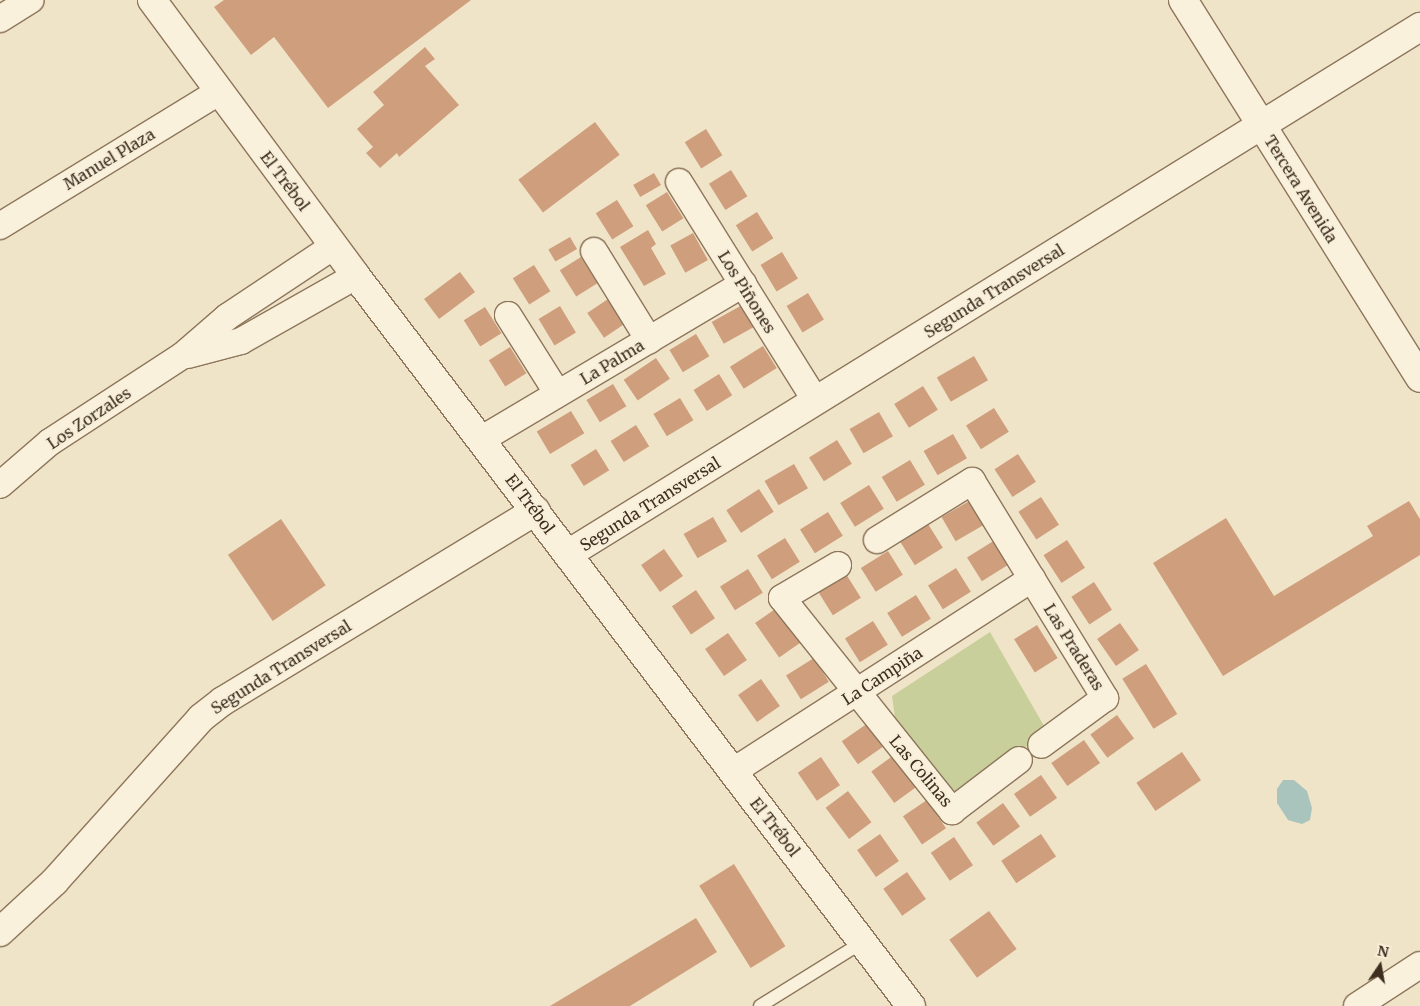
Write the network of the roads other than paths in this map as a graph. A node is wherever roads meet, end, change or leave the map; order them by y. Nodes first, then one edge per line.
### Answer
1 (31, 0) edge
2 (152, 0) edge
3 (1183, 0) edge
4 (0, 19) edge
5 (1420, 27) edge
6 (219, 92) junction
7 (1261, 125) junction
8 (680, 182) dead end
9 (0, 226) edge
10 (334, 246) junction
11 (594, 251) dead end
12 (356, 276) junction
13 (743, 284) junction
14 (508, 315) dead end
15 (649, 340) junction
16 (182, 356) junction
17 (1420, 378) edge
18 (558, 394) junction
19 (816, 401) junction
20 (482, 439) junction
21 (0, 485) edge
22 (536, 511) junction
23 (877, 540) dead end
24 (568, 554) junction
25 (838, 564) dead end
26 (1032, 579) junction
27 (857, 692) junction
28 (1041, 746) dead end
29 (1019, 760) dead end
30 (732, 772) junction
31 (0, 932) edge
32 (863, 942) junction
33 (1420, 965) edge
34 (760, 1006) edge
35 (911, 1006) edge
36 (1357, 1006) edge

1 - 4 street
2 - 6 street, El Trébol
3 - 7 street, Tercera Avenida
5 - 7 street, Segunda Transversal
6 - 9 street, Manuel Plaza
6 - 10 street, El Trébol
7 - 17 street, Tercera Avenida
7 - 19 street, Segunda Transversal
8 - 13 street, Los Piñones
10 - 12 street, El Trébol
10 - 16 street, Los Zorzales
11 - 15 street
12 - 16 street, Los Zorzales
12 - 20 street, El Trébol
13 - 15 street, La Palma
13 - 19 street, Los Piñones
14 - 18 street
15 - 18 street, La Palma
16 - 21 street, Los Zorzales
18 - 20 street, La Palma
19 - 24 street, Segunda Transversal
20 - 22 street, El Trébol
22 - 24 street, El Trébol
22 - 31 street, Segunda Transversal
23 - 26 street
24 - 30 street, El Trébol
25 - 27 street
26 - 27 street, La Campiña
26 - 28 street, Las Praderas
27 - 29 street, Las Colinas
27 - 30 street, La Campiña
30 - 32 street, El Trébol
32 - 34 lane
32 - 35 street, El Trébol
33 - 36 street

